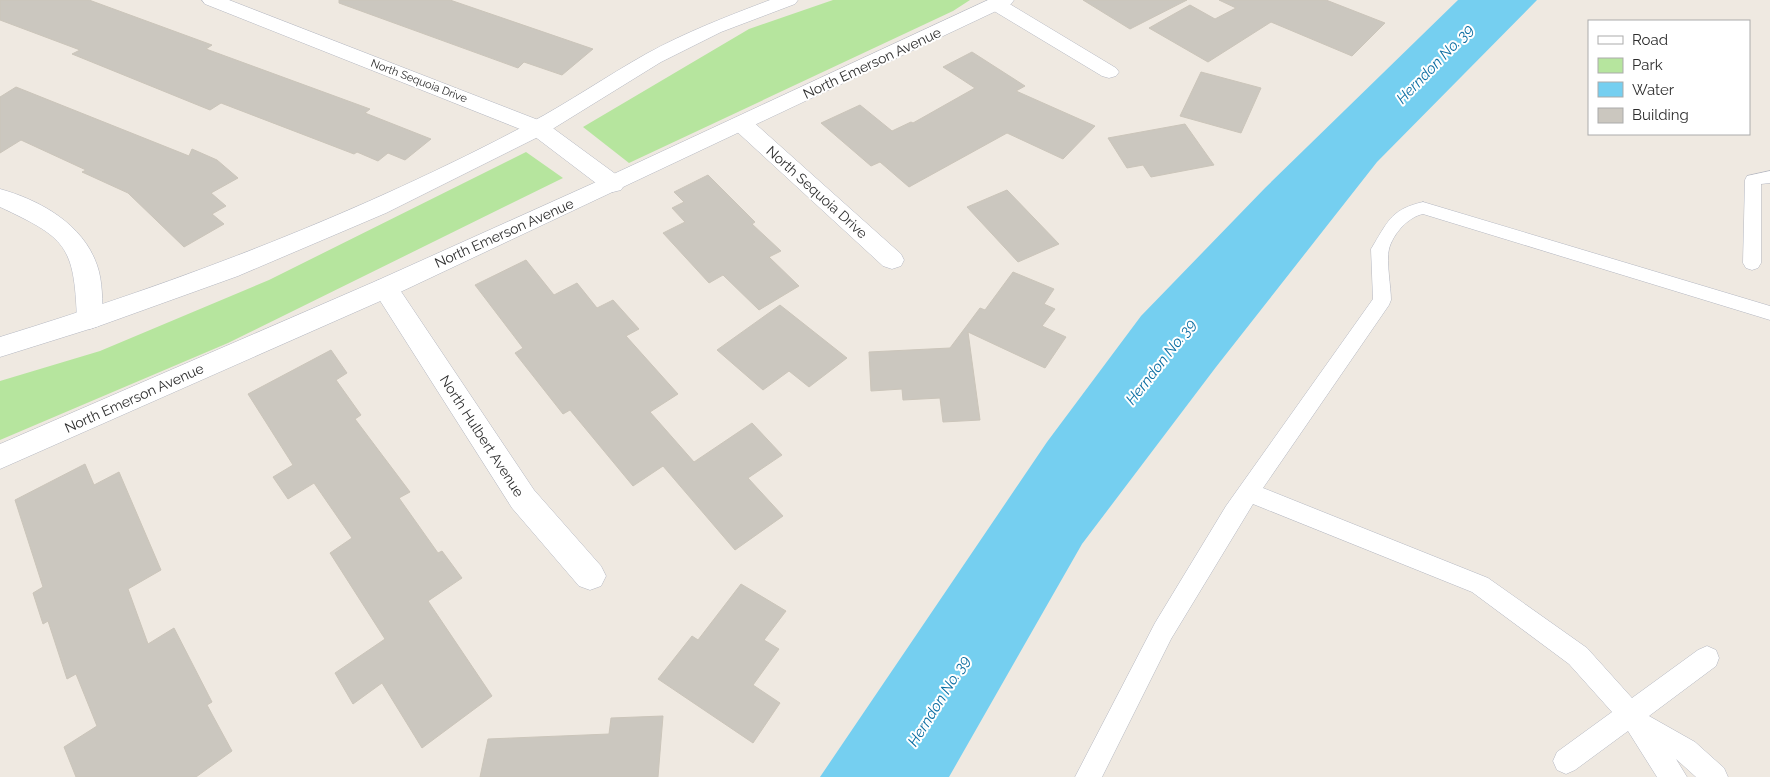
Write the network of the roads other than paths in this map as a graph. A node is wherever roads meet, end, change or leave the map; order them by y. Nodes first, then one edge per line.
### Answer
1 (212, 0) edge
2 (782, 1) edge
3 (1001, 1) edge
4 (1109, 72) dead end
5 (742, 124) junction
6 (538, 128) junction
7 (1770, 177) edge
8 (613, 184) junction
9 (0, 197) edge
10 (892, 260) dead end
11 (1752, 263) dead end
12 (385, 288) junction
13 (1770, 314) edge
14 (90, 319) junction
15 (0, 347) edge
16 (0, 457) edge
17 (1248, 492) junction
18 (590, 576) dead end
19 (1707, 658) dead end
20 (1637, 721) junction
21 (1566, 761) dead end
22 (1088, 777) edge
23 (1674, 777) edge
24 (1715, 777) edge

1 - 6 street, North Sequoia Drive
2 - 6 street
3 - 4 street
3 - 5 street, North Emerson Avenue
5 - 8 street, North Emerson Avenue
5 - 10 street, North Sequoia Drive
6 - 8 street, North Sequoia Drive
6 - 14 street
7 - 11 lane
8 - 12 street, North Emerson Avenue
9 - 14 street
12 - 16 street, North Emerson Avenue
12 - 18 street, North Hulbert Avenue
13 - 17 lane
14 - 15 street
17 - 20 lane
17 - 22 lane
19 - 20 lane
20 - 21 lane
20 - 23 lane
20 - 24 lane

